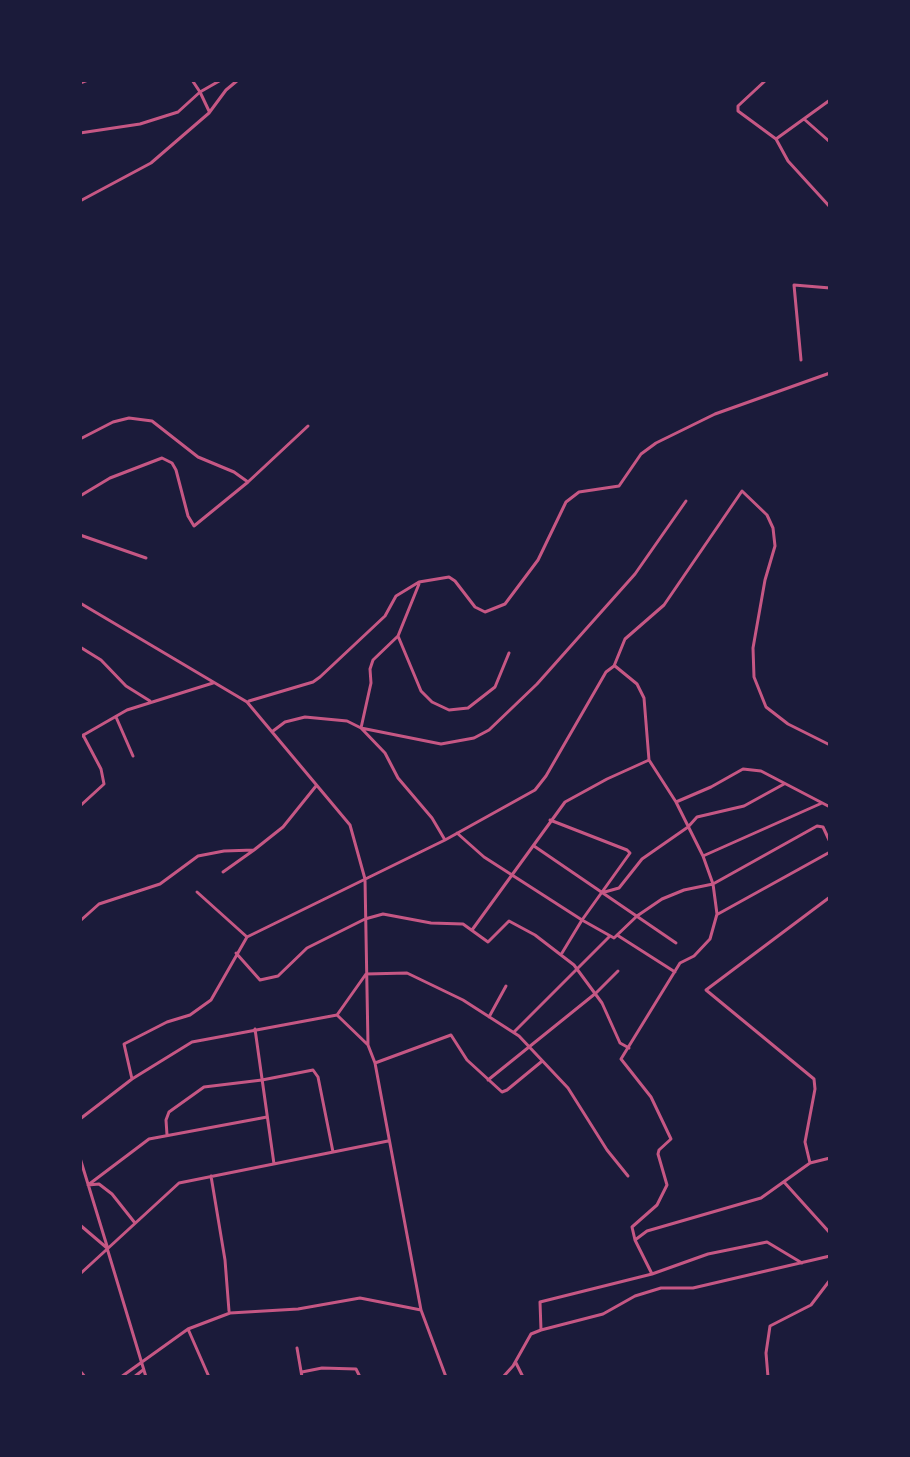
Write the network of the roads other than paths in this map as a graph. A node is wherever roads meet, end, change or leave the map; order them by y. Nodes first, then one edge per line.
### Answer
1 (88, 80) edge
2 (192, 80) edge
3 (221, 80) edge
4 (238, 80) edge
5 (766, 80) edge
6 (80, 83) edge
7 (200, 92) junction
8 (830, 100) edge
9 (209, 113) junction
10 (804, 119) junction
11 (80, 133) edge
12 (776, 139) junction
13 (830, 142) edge
14 (80, 201) edge
15 (830, 207) edge
16 (830, 288) edge
17 (801, 360) dead end
18 (830, 373) edge
19 (308, 426) dead end
20 (80, 439) edge
21 (248, 482) junction
22 (80, 496) edge
23 (686, 501) dead end
24 (80, 535) edge
25 (146, 558) dead end
26 (419, 582) junction
27 (80, 603) edge
28 (398, 636) junction
29 (80, 647) edge
30 (509, 653) dead end
31 (614, 666) junction
32 (213, 682) junction
33 (150, 701) junction
34 (247, 702) junction
35 (116, 717) junction
36 (361, 728) junction
37 (273, 731) junction
38 (82, 736) edge
39 (830, 745) edge
40 (133, 756) dead end
41 (649, 760) junction
42 (784, 784) junction
43 (316, 786) junction
44 (676, 802) junction
45 (822, 803) junction
46 (80, 806) edge
47 (830, 807) edge
48 (550, 820) junction
49 (688, 827) junction
50 (457, 833) junction
51 (445, 840) junction
52 (830, 842) edge
53 (534, 846) junction
54 (254, 850) junction
55 (830, 852) edge
56 (703, 856) junction
57 (223, 872) dead end
58 (511, 875) junction
59 (365, 879) junction
60 (713, 884) junction
61 (197, 892) dead end
62 (601, 893) junction
63 (830, 897) edge
64 (717, 914) junction
65 (637, 916) junction
66 (365, 919) junction
67 (582, 920) junction
68 (80, 921) edge
69 (472, 930) junction
70 (617, 935) junction
71 (247, 937) junction
72 (609, 937) junction
73 (676, 943) dead end
74 (236, 952) junction
75 (562, 954) junction
76 (577, 969) junction
77 (618, 971) dead end
78 (675, 972) junction
79 (366, 974) junction
80 (506, 986) dead end
81 (596, 993) junction
82 (337, 1015) junction
83 (489, 1017) junction
84 (255, 1029) junction
85 (514, 1032) junction
86 (368, 1045) junction
87 (527, 1046) junction
88 (629, 1048) junction
89 (542, 1062) junction
90 (375, 1063) junction
91 (132, 1079) junction
92 (262, 1080) junction
93 (488, 1080) junction
94 (267, 1117) junction
95 (80, 1119) edge
96 (167, 1135) junction
97 (388, 1141) junction
98 (333, 1152) junction
99 (80, 1158) edge
100 (830, 1158) edge
101 (810, 1163) junction
102 (274, 1164) junction
103 (211, 1176) junction
104 (628, 1176) dead end
105 (784, 1182) junction
106 (88, 1185) junction
107 (135, 1223) junction
108 (80, 1225) edge
109 (830, 1233) edge
110 (635, 1240) junction
111 (107, 1248) junction
112 (830, 1256) edge
113 (802, 1263) junction
114 (80, 1274) edge
115 (652, 1274) junction
116 (830, 1280) edge
117 (421, 1310) junction
118 (230, 1313) junction
119 (188, 1329) junction
120 (541, 1330) junction
121 (297, 1348) dead end
122 (140, 1362) junction
123 (516, 1362) junction
124 (143, 1370) junction
125 (80, 1371) edge
126 (302, 1375) edge
127 (85, 1377) edge
128 (121, 1377) edge
129 (134, 1377) edge
130 (146, 1377) edge
131 (209, 1377) edge
132 (360, 1377) edge
133 (446, 1377) edge
134 (503, 1377) edge
135 (523, 1377) edge
136 (768, 1377) edge

1 - 6 street
2 - 7 street
3 - 7 street
4 - 9 street
5 - 12 street
7 - 9 street
7 - 11 street
8 - 10 street
9 - 14 street
10 - 12 street
10 - 13 street
12 - 15 street
16 - 17 street
18 - 26 street
19 - 21 street
20 - 21 street
21 - 22 street
23 - 36 street
24 - 25 street
26 - 28 street
26 - 34 street
27 - 32 street
28 - 30 street
28 - 36 street
29 - 33 street
31 - 39 street
31 - 41 street
31 - 50 street
32 - 33 street
32 - 34 street
33 - 35 street
34 - 37 street
35 - 38 street
35 - 40 street
36 - 37 street
36 - 51 street
37 - 43 street
38 - 46 street
41 - 44 street
41 - 48 street
42 - 44 street
42 - 45 street
42 - 49 street
43 - 54 street
43 - 59 street
44 - 49 street
45 - 47 street
45 - 56 street
48 - 53 street
48 - 62 street
49 - 56 street
49 - 62 street
50 - 51 street
50 - 58 street
51 - 59 street
52 - 60 street
53 - 58 street
53 - 62 street
54 - 57 street
54 - 68 street
55 - 64 street
56 - 60 street
58 - 67 street
58 - 69 street
59 - 66 street
59 - 71 street
60 - 64 street
60 - 65 street
61 - 71 street
62 - 65 street
62 - 67 street
63 - 101 street
64 - 78 street
65 - 70 street
65 - 73 street
66 - 69 street
66 - 74 street
66 - 79 street
67 - 72 street
67 - 75 street
69 - 75 street
70 - 72 street
70 - 78 street
71 - 74 street
72 - 76 street
74 - 91 street
75 - 76 street
76 - 81 street
76 - 85 street
77 - 81 street
78 - 88 street
79 - 82 street
79 - 83 street
79 - 86 street
80 - 83 street
81 - 87 street
81 - 88 street
82 - 84 street
82 - 86 street
83 - 85 street
84 - 91 street
84 - 92 street
85 - 87 street
86 - 90 street
87 - 89 street
87 - 93 street
88 - 110 street
89 - 93 street
89 - 104 street
90 - 93 street
90 - 97 street
91 - 95 street
92 - 94 street
92 - 96 street
92 - 98 street
94 - 96 street
94 - 102 street
96 - 106 street
97 - 98 street
97 - 117 street
98 - 102 street
99 - 106 street
100 - 101 street
101 - 105 street
102 - 103 street
103 - 107 street
103 - 118 street
105 - 109 street
105 - 110 street
106 - 107 street
106 - 111 street
107 - 111 street
108 - 111 street
110 - 115 street
111 - 114 street
111 - 122 street
112 - 113 street
113 - 115 street
113 - 120 street
115 - 120 street
116 - 136 street
117 - 118 street
117 - 133 street
118 - 119 street
119 - 122 street
119 - 131 street
120 - 123 street
121 - 126 street
122 - 124 street
122 - 128 street
123 - 134 street
123 - 135 street
124 - 129 street
124 - 130 street
125 - 127 street
126 - 132 street

